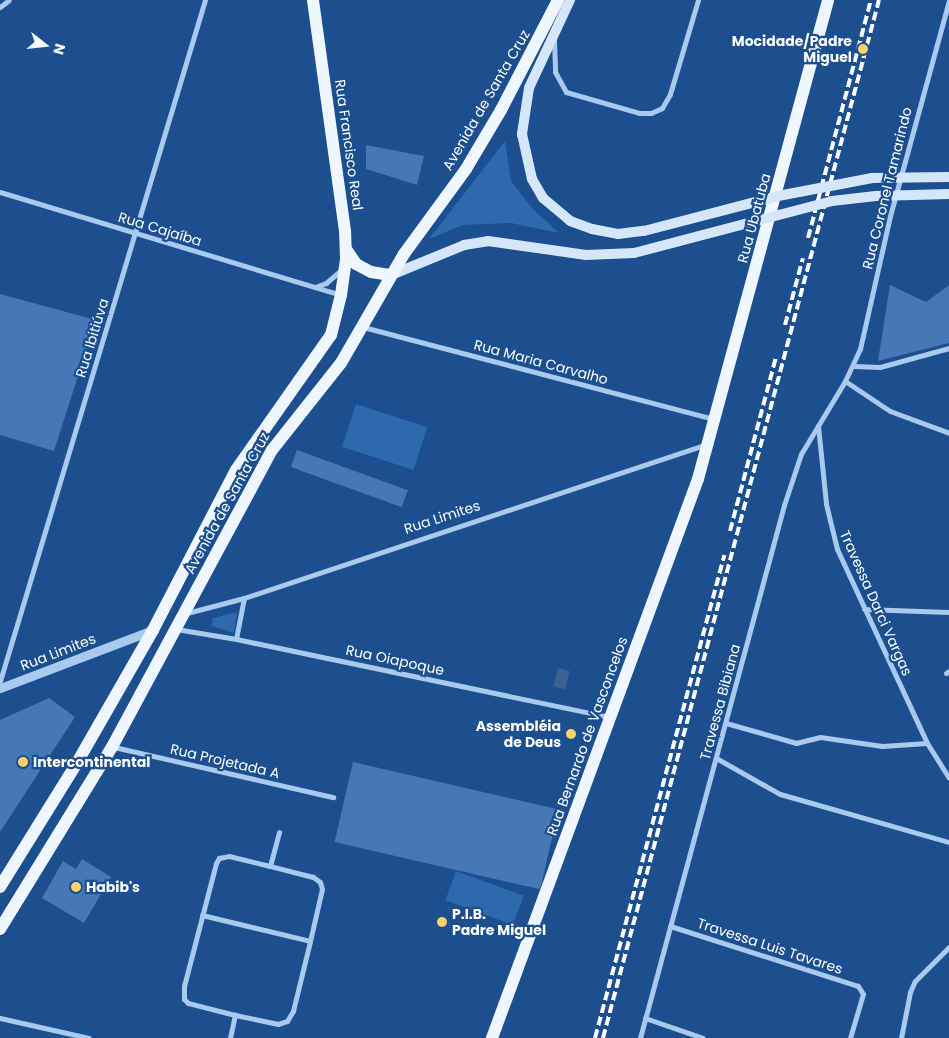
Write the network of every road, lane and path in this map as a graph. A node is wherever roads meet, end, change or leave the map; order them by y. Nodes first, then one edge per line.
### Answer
1 (9, 0) edge
2 (205, 0) edge
3 (313, 0) edge
4 (558, 0) edge
5 (570, 0) edge
6 (698, 0) edge
7 (828, 0) edge
8 (949, 0) edge
9 (0, 7) edge
10 (554, 37) junction
11 (949, 177) edge
12 (0, 192) edge
13 (949, 194) edge
14 (136, 233) junction
15 (346, 249) junction
16 (345, 268) junction
17 (391, 275) junction
18 (314, 287) junction
19 (341, 295) junction
20 (361, 327) junction
21 (949, 348) edge
22 (854, 366) junction
23 (845, 382) junction
24 (716, 420) junction
25 (818, 426) junction
26 (949, 433) edge
27 (709, 443) junction
28 (244, 598) junction
29 (864, 609) junction
30 (949, 612) edge
31 (183, 614) junction
32 (176, 629) junction
33 (153, 630) junction
34 (236, 639) junction
35 (0, 681) edge
36 (0, 688) edge
37 (609, 717) junction
38 (726, 723) junction
39 (927, 743) junction
40 (112, 746) junction
41 (716, 758) junction
42 (949, 778) edge
43 (333, 797) dead end
44 (278, 832) dead end
45 (949, 842) edge
46 (270, 866) junction
47 (0, 887) edge
48 (12, 909) junction
49 (0, 914) edge
50 (202, 915) junction
51 (670, 926) junction
52 (0, 929) edge
53 (310, 941) junction
54 (949, 947) edge
55 (235, 1015) junction
56 (0, 1018) edge
57 (645, 1018) junction
58 (88, 1038) edge
59 (230, 1038) edge
60 (492, 1038) edge
61 (640, 1038) edge
62 (703, 1038) edge
63 (850, 1038) edge
64 (901, 1038) edge

1 - 9 street
2 - 14 street, Rua Ibitiúva
3 - 15 main road, Rua Francisco Real
4 - 17 main road, Avenida de Santa Cruz
5 - 10 main road
6 - 10 street
7 - 24 main road, Rua Ubatuba
8 - 22 street, Rua Coronel Tamarindo
10 - 11 main road, bridge
12 - 14 street, Rua Cajaíba
13 - 17 main road, bridge
14 - 18 street, Rua Cajaíba
14 - 35 street, Rua Ibitiúva
15 - 16 main road, Rua Francisco Real
15 - 17 main road
16 - 18 street
16 - 19 main road, Rua Francisco Real
17 - 20 main road, Avenida de Santa Cruz
18 - 19 street, Rua Cajaíba
19 - 33 main road, Avenida de Santa Cruz
20 - 24 street, Rua Maria Carvalho
20 - 31 main road, Avenida de Santa Cruz
21 - 22 street
22 - 23 street, Rua Coronel Tamarindo
23 - 25 street, Travessa Bibiana
23 - 26 street
24 - 27 main road, Rua Ubatuba
25 - 29 street, Travessa Darci Vargas
25 - 38 street, Travessa Bibiana
27 - 28 street, Rua Limites
27 - 37 main road, Rua Bernardo de Vasconcelos
28 - 31 street, Rua Limites
28 - 34 street
29 - 30 street
29 - 39 street, Travessa Darci Vargas
31 - 32 main road, Avenida de Santa Cruz
32 - 34 street, Rua Oiapoque
32 - 40 main road, Avenida de Santa Cruz
33 - 36 street, Rua Limites
33 - 47 main road, Avenida de Santa Cruz
34 - 37 street, Rua Oiapoque
37 - 60 main road, Rua Bernardo de Vasconcelos
38 - 39 street
38 - 41 street, Travessa Bibiana
39 - 42 street, Travessa Darci Vargas
40 - 43 street, Rua Projetada A
40 - 48 main road, Avenida de Santa Cruz
41 - 45 street
41 - 51 street, Travessa Bibiana
44 - 46 street
46 - 50 street
46 - 53 street
48 - 49 street
48 - 52 main road, Avenida de Santa Cruz
50 - 53 street
50 - 55 street
51 - 57 street, Travessa Bibiana
51 - 63 street, Travessa Luis Tavares
53 - 55 street
54 - 64 street
55 - 59 street
56 - 58 street
57 - 61 street, Travessa Bibiana
57 - 62 street

